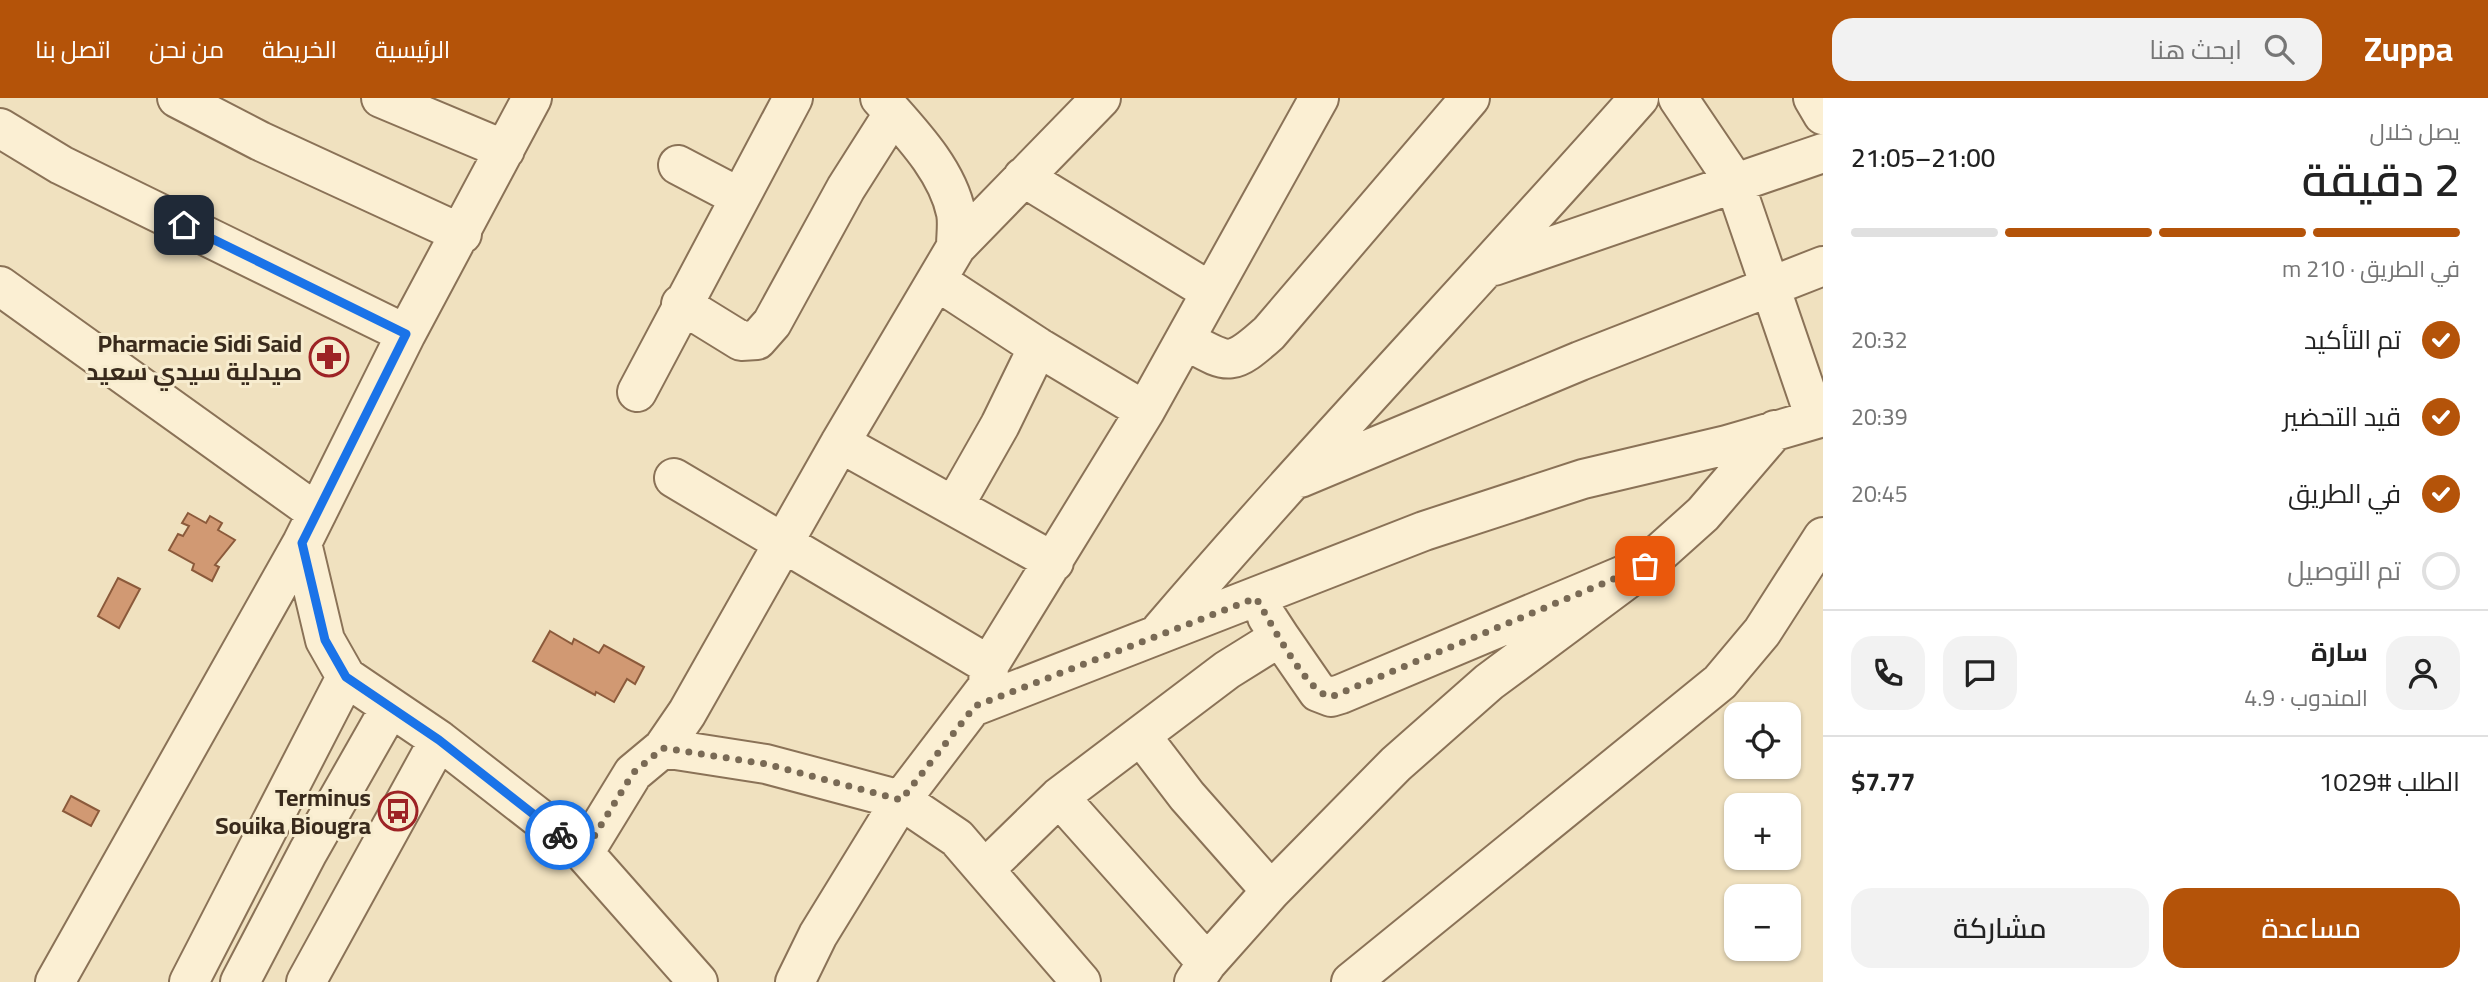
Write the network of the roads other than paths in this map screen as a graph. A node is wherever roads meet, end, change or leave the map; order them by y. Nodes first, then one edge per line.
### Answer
1 (177, 98) edge
2 (381, 98) edge
3 (532, 98) edge
4 (793, 98) edge
5 (1101, 98) edge
6 (1319, 98) edge
7 (1470, 98) edge
8 (1639, 98) edge
9 (1678, 98) edge
10 (1813, 98) edge
11 (887, 106) edge
12 (1823, 116) edge
13 (0, 128) edge
14 (505, 150) junction
15 (1823, 153) edge
16 (678, 165) dead end
17 (1023, 177) junction
18 (1734, 181) junction
19 (738, 197) junction
20 (462, 234) junction
21 (956, 247) junction
22 (1823, 266) edge
23 (1491, 267) junction
24 (937, 281) junction
25 (0, 286) edge
26 (1768, 288) junction
27 (1211, 292) junction
28 (681, 304) junction
29 (406, 334) junction
30 (1185, 340) junction
31 (1038, 347) junction
32 (637, 392) dead end
33 (1145, 411) junction
34 (1819, 418) edge
35 (1775, 430) junction
36 (840, 443) junction
37 (674, 478) dead end
38 (1287, 484) junction
39 (954, 506) junction
40 (309, 528) junction
41 (1823, 537) edge
42 (783, 545) junction
43 (1054, 562) junction
44 (1645, 566) junction
45 (1256, 598) junction
46 (1159, 633) junction
47 (1280, 637) junction
48 (989, 665) junction
49 (346, 677) junction
50 (975, 706) junction
51 (390, 708) junction
52 (1142, 737) junction
53 (439, 740) junction
54 (663, 748) junction
55 (1059, 797) junction
56 (901, 800) junction
57 (584, 853) junction
58 (985, 869) junction
59 (1271, 891) junction
60 (1200, 972) edge
61 (55, 982) edge
62 (189, 982) edge
63 (240, 982) edge
64 (306, 982) edge
65 (698, 982) edge
66 (795, 982) edge
67 (1081, 982) edge
68 (1351, 982) edge

1 - 20 street
2 - 14 street
3 - 14 street
4 - 19 street
5 - 17 street
6 - 27 street
7 - 30 street
8 - 23 street
9 - 18 street
10 - 12 street
11 - 21 street
11 - 28 street
13 - 29 street
14 - 20 street
15 - 18 street
16 - 19 street
17 - 21 street
17 - 27 street
18 - 23 street
18 - 26 street
19 - 28 street
20 - 29 street
21 - 24 street
22 - 26 street
23 - 38 street
24 - 31 street
24 - 36 street
25 - 40 street
26 - 34 street
26 - 38 street
27 - 30 street
28 - 32 street
29 - 40 street
30 - 33 street
31 - 33 street
31 - 39 street
33 - 43 street
34 - 35 street
35 - 44 street
35 - 45 street
36 - 39 street
36 - 42 street
37 - 42 street
38 - 46 street
39 - 43 street
40 - 49 street
40 - 61 street
41 - 68 street
42 - 48 street
42 - 54 street
43 - 48 street
44 - 47 street
44 - 59 street
45 - 46 street
45 - 47 street
46 - 50 street
47 - 52 street
48 - 50 street
49 - 51 street
49 - 62 street
50 - 56 street
51 - 53 street
51 - 63 street
52 - 55 street
52 - 59 street
53 - 57 street
53 - 64 street
54 - 56 street
54 - 57 street
55 - 58 street
55 - 60 street
56 - 58 street
56 - 66 street
57 - 65 street
58 - 67 street
59 - 60 street

